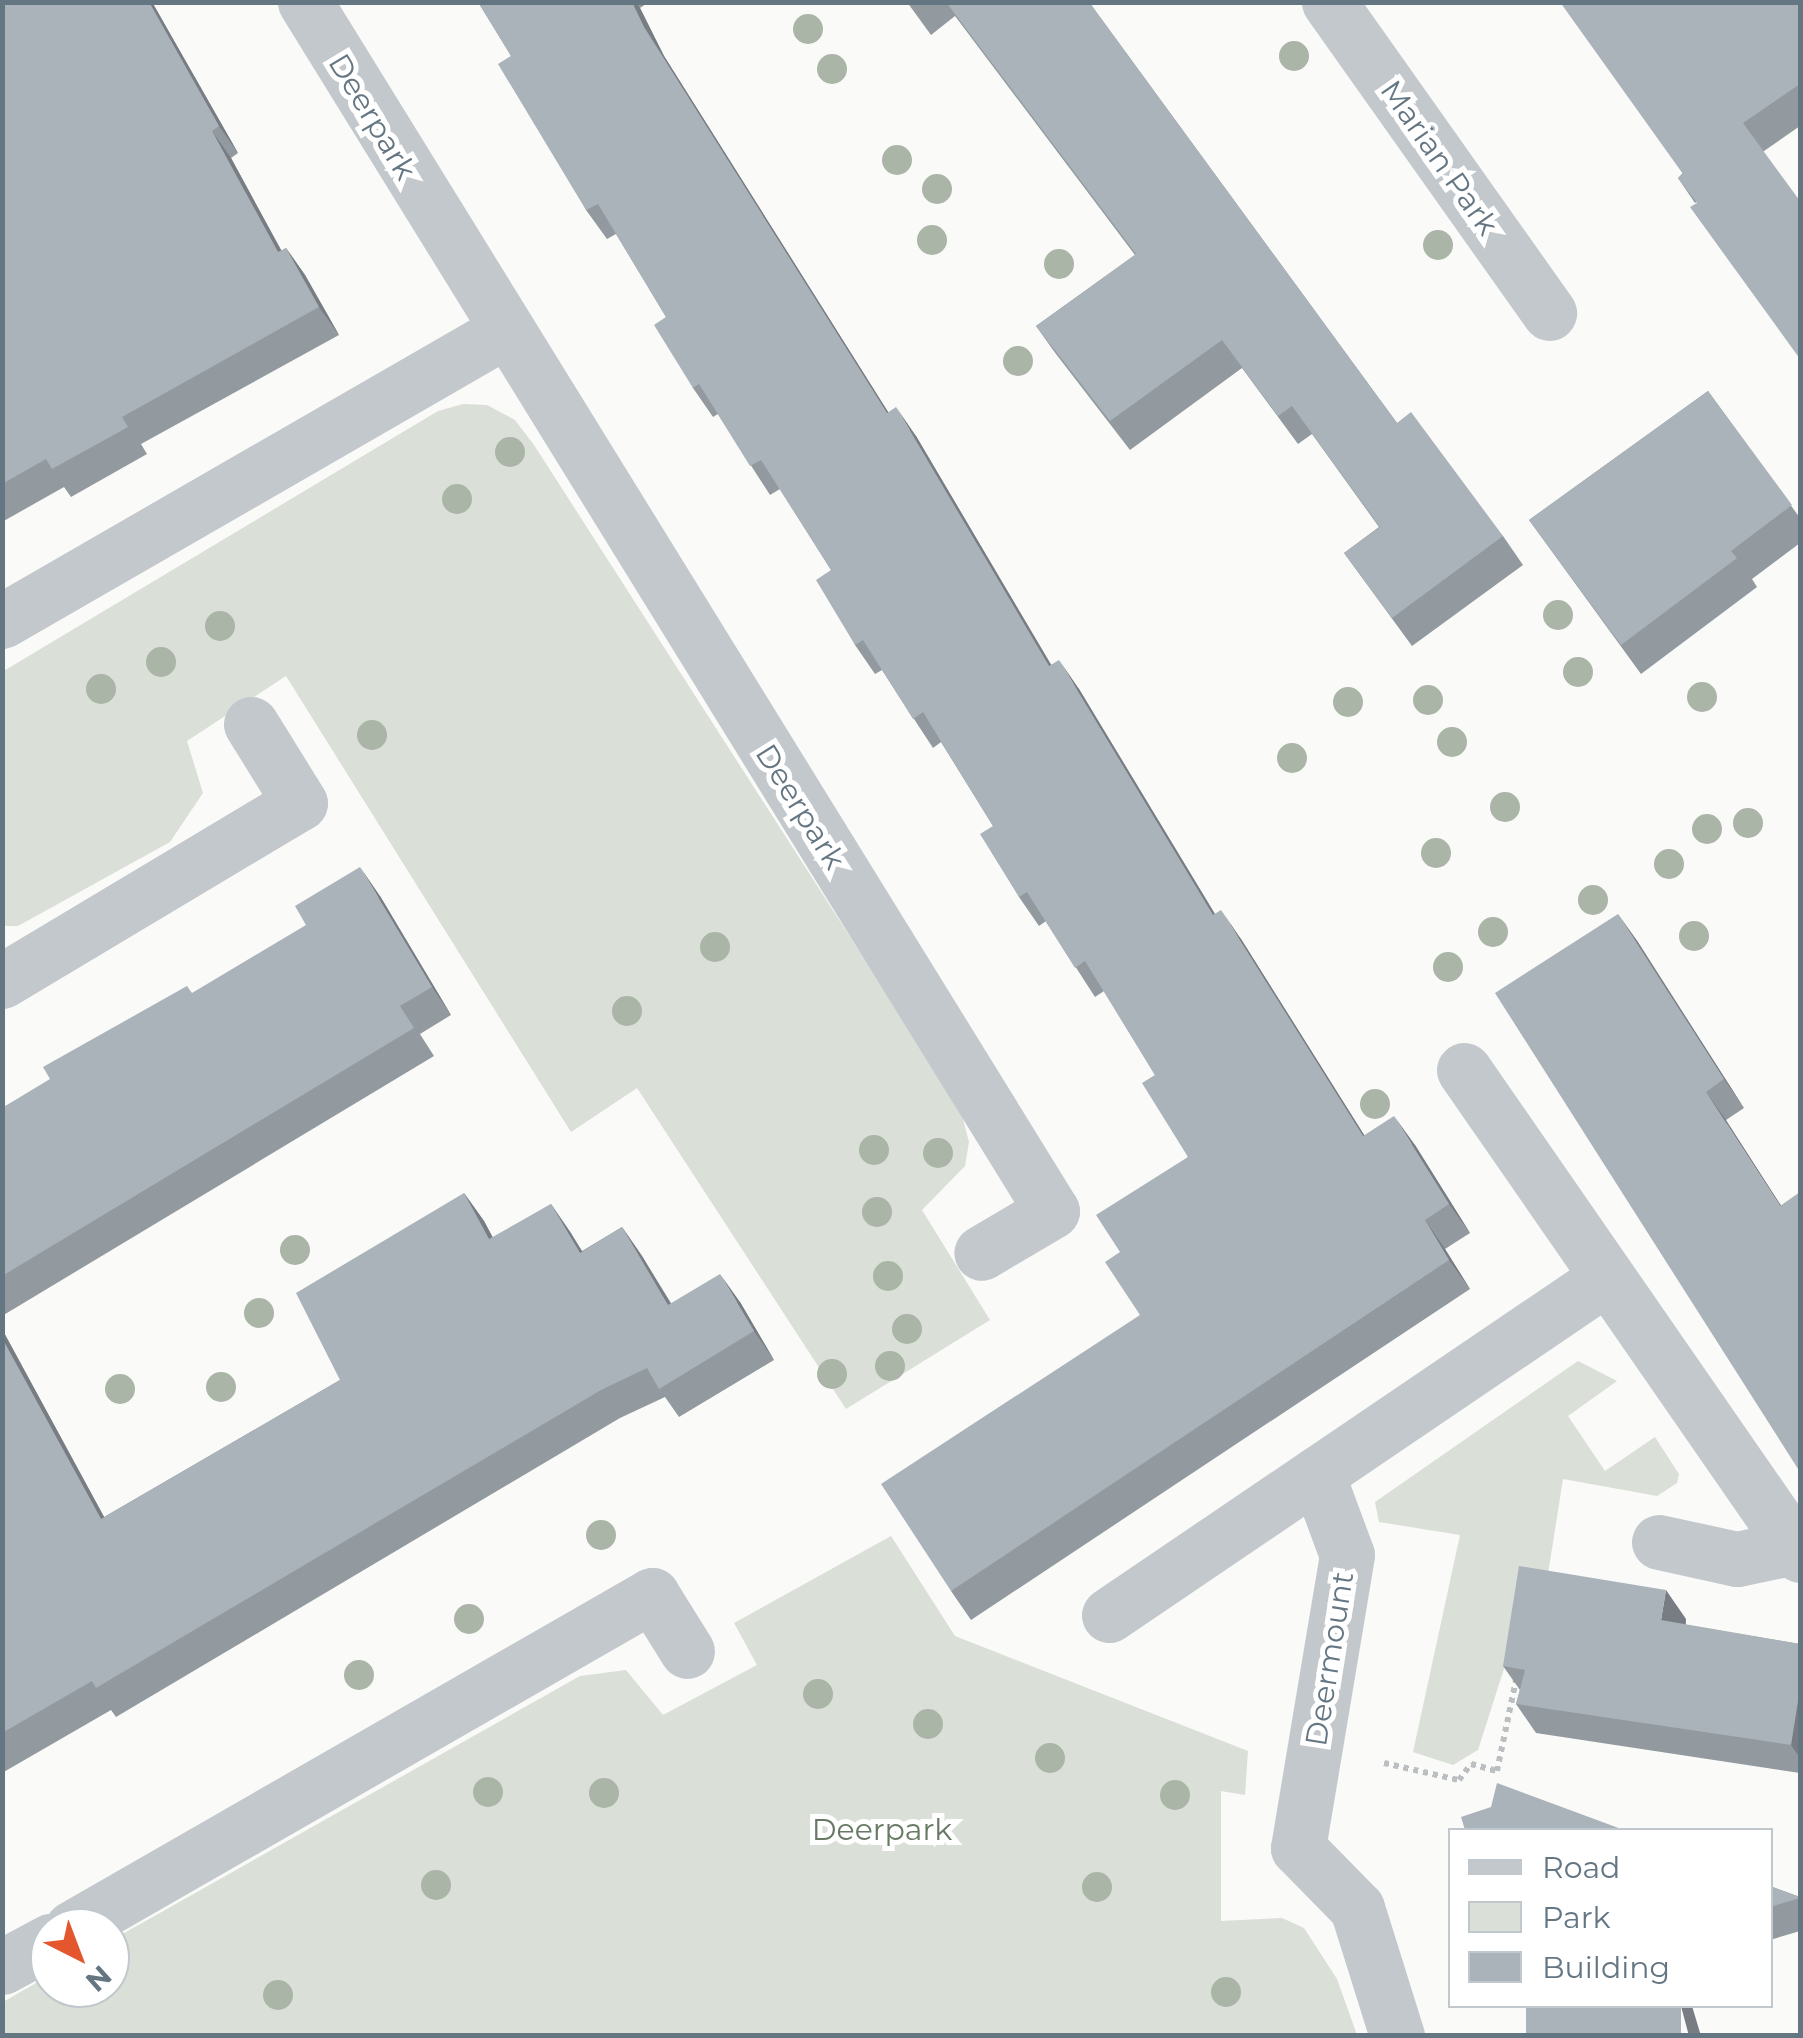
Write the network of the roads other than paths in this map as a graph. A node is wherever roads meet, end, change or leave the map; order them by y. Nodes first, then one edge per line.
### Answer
1 (304, 2) edge
2 (1329, 2) edge
3 (1549, 313) dead end
4 (504, 331) junction
5 (2, 621) edge
6 (251, 724) dead end
7 (2, 980) edge
8 (1464, 1070) dead end
9 (981, 1254) dead end
10 (1606, 1278) junction
11 (1317, 1474) junction
12 (1659, 1542) dead end
13 (1798, 1551) edge
14 (1109, 1616) dead end
15 (687, 1651) dead end
16 (107, 1908) edge
17 (30, 1952) edge
18 (2, 1967) edge
19 (1398, 2036) edge

1 - 4 street, Deerpark
2 - 3 street, Marian Park
4 - 5 street
4 - 9 street, Deerpark
6 - 7 street
8 - 10 street
10 - 11 street
10 - 13 street
11 - 14 street
11 - 19 street, Deermount
12 - 13 street
15 - 16 street
17 - 18 street

